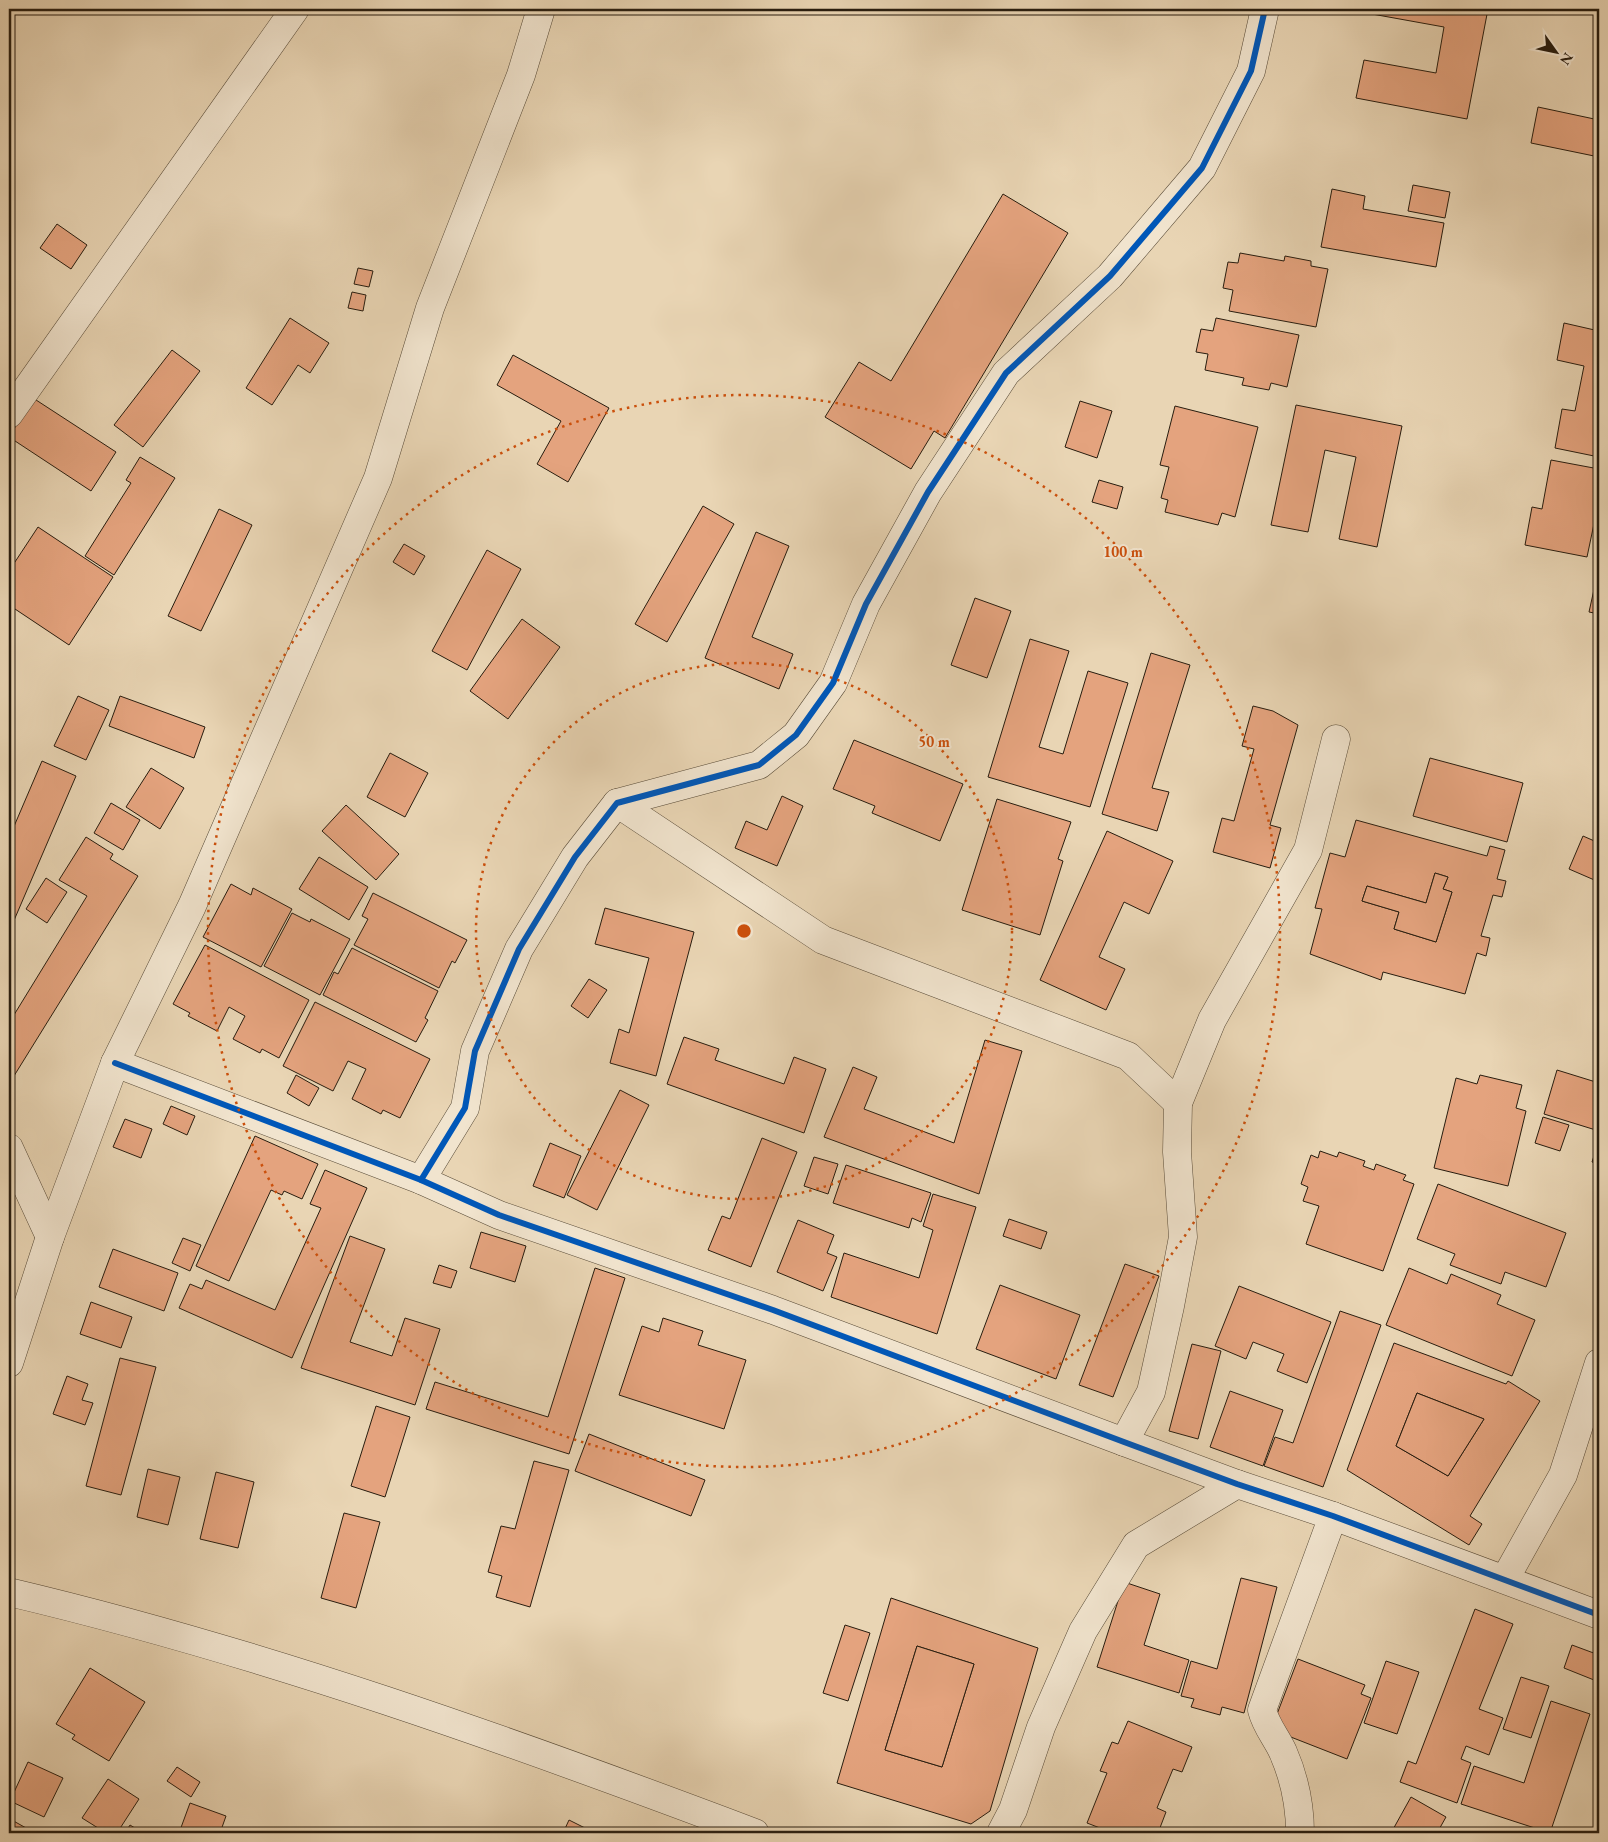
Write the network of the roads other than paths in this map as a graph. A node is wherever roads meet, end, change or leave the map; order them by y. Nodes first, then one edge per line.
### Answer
1 (295, 9) edge
2 (541, 9) edge
3 (1265, 9) edge
4 (9, 414) edge
5 (1336, 740) dead end
6 (616, 803) junction
7 (115, 1063) junction
8 (1178, 1103) junction
9 (9, 1148) edge
10 (421, 1180) junction
11 (50, 1237) junction
12 (9, 1363) edge
13 (1599, 1364) edge
14 (1124, 1442) junction
15 (1237, 1484) junction
16 (1333, 1516) junction
17 (1505, 1579) junction
18 (9, 1592) edge
19 (1599, 1615) edge
20 (755, 1833) edge
21 (1001, 1833) edge
22 (1300, 1833) edge

1 - 4 street
2 - 7 street
3 - 6 street
5 - 8 street
6 - 8 street
6 - 10 street
7 - 10 street
7 - 11 street
8 - 14 street
9 - 11 street
10 - 14 street
11 - 12 street
13 - 17 street
14 - 15 street
15 - 16 street
15 - 21 street
16 - 17 street
16 - 22 street
17 - 19 street
18 - 20 street

